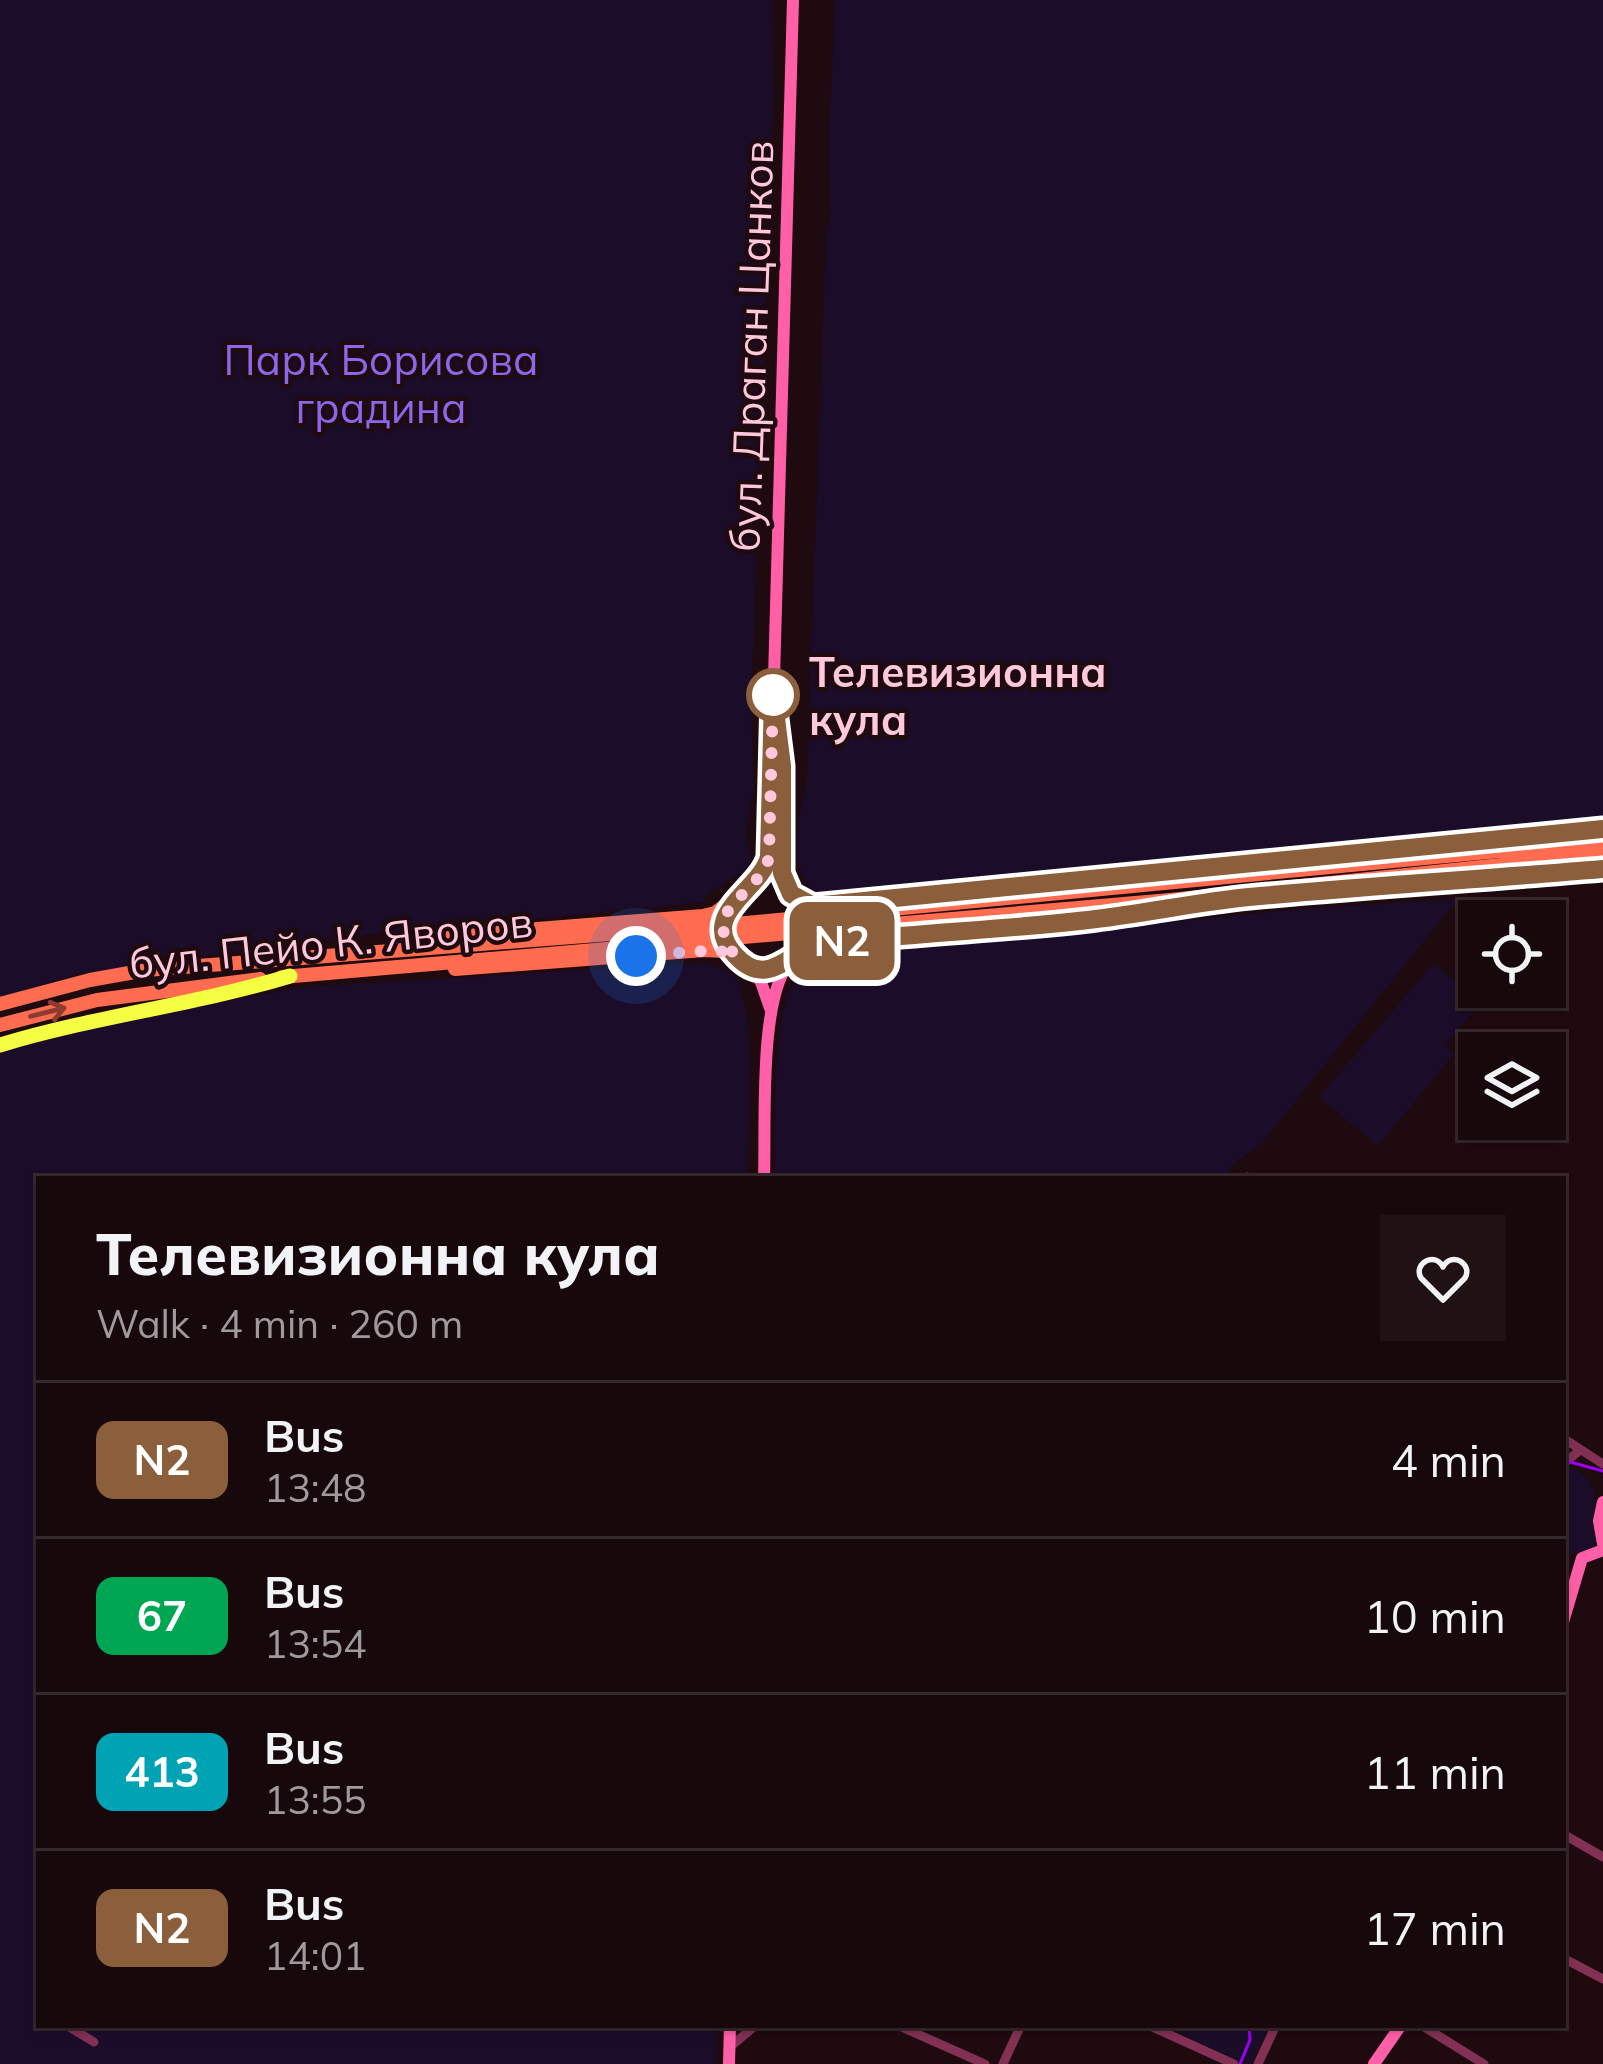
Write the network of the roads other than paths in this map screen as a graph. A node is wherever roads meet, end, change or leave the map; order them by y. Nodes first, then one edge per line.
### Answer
1 (793, 0) edge
2 (773, 695) junction
3 (1603, 829) edge
4 (1506, 838) junction
5 (1603, 842) edge
6 (1603, 854) edge
7 (1240, 866) junction
8 (1603, 869) edge
9 (1346, 872) junction
10 (1507, 877) junction
11 (742, 893) junction
12 (1243, 898) junction
13 (798, 902) junction
14 (365, 951) junction
15 (736, 955) junction
16 (794, 958) junction
17 (366, 968) junction
18 (290, 976) junction
19 (0, 1004) edge
20 (770, 1010) junction
21 (0, 1025) edge
22 (0, 1045) edge
23 (764, 1176) edge
24 (1566, 1440) edge
25 (1579, 1451) junction
26 (1566, 1462) edge
27 (1603, 1464) edge
28 (1603, 1502) edge
29 (1603, 1547) edge
30 (1566, 1612) edge
31 (1566, 1836) edge
32 (1603, 1857) edge
33 (1566, 1960) edge
34 (1603, 1979) edge
35 (730, 2028) edge
36 (752, 2028) edge
37 (904, 2028) edge
38 (1020, 2028) edge
39 (1155, 2028) edge
40 (1275, 2028) edge
41 (1399, 2028) edge
42 (1426, 2028) edge
43 (730, 2047) junction
44 (729, 2064) edge
45 (985, 2064) edge
46 (1003, 2064) edge
47 (1234, 2064) edge
48 (1258, 2064) edge
49 (1374, 2064) edge
50 (1484, 2064) edge

1 - 2 main road, бул. Драган Цанков
2 - 11 main road, бул. Драган Цанков
2 - 13 main road, бул. Драган Цанков
3 - 4 main road
4 - 7 main road
4 - 9 main road
5 - 9 main road, бул. Пейо К. Яворов
6 - 9 main road, бул. Пейо К. Яворов
7 - 9 main road
7 - 13 main road
8 - 10 main road
9 - 10 main road
9 - 12 main road
9 - 14 main road, бул. Пейо К. Яворов
9 - 17 main road, бул. Пейо К. Яворов
10 - 12 main road
11 - 13 main road
11 - 14 main road
11 - 15 main road, bridge
12 - 16 main road
13 - 16 main road, bridge
14 - 19 main road, бул. Пейо К. Яворов
15 - 16 main road
15 - 17 main road
15 - 20 main road
16 - 20 main road
17 - 18 main road, бул. Пейо К. Яворов
21 -> 18 main road, бул. Пейо К. Яворов
18 - 22 highway
20 - 23 main road
24 - 25 street
25 - 26 street
25 - 27 street
28 - 29 main road
29 - 30 main road
31 - 32 street
33 - 34 street
35 - 43 main road
36 - 43 street
37 - 45 street
38 - 46 street
39 - 47 street
40 - 48 street
41 - 49 main road
42 - 50 street
43 - 44 main road

